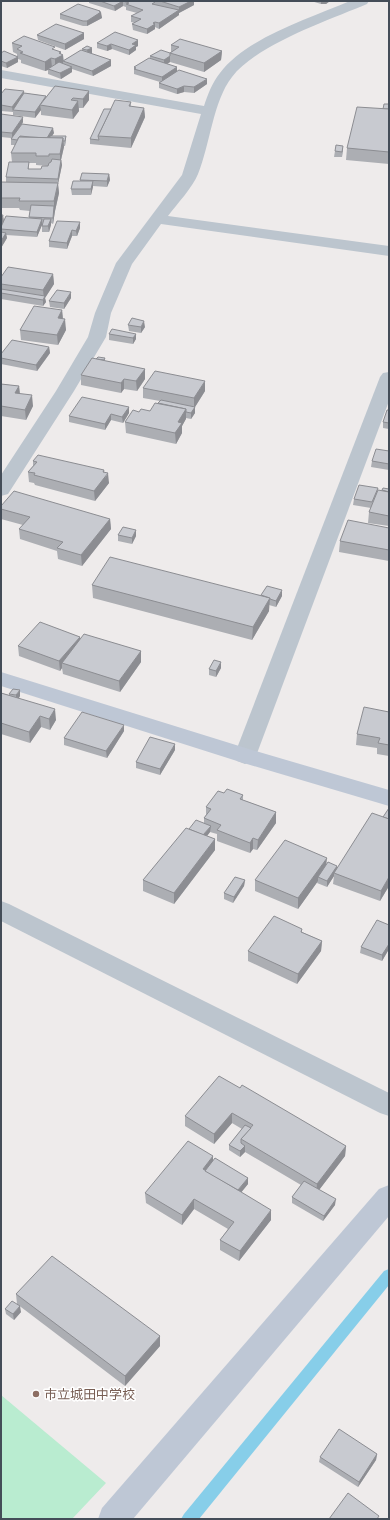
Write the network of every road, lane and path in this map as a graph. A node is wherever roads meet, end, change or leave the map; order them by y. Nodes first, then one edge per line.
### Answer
1 (362, 1) edge
2 (1, 74) edge
3 (209, 111) junction
4 (156, 218) junction
5 (389, 251) edge
6 (389, 377) edge
7 (1, 490) edge
8 (1, 679) edge
9 (245, 756) junction
10 (389, 798) edge
11 (1, 910) edge
12 (389, 1105) edge
13 (389, 1197) edge
14 (113, 1519) edge

1 - 3 street
2 - 3 street
3 - 4 street
4 - 5 street
4 - 7 street
6 - 9 street
8 - 9 street
9 - 10 street
11 - 12 street
13 - 14 street

